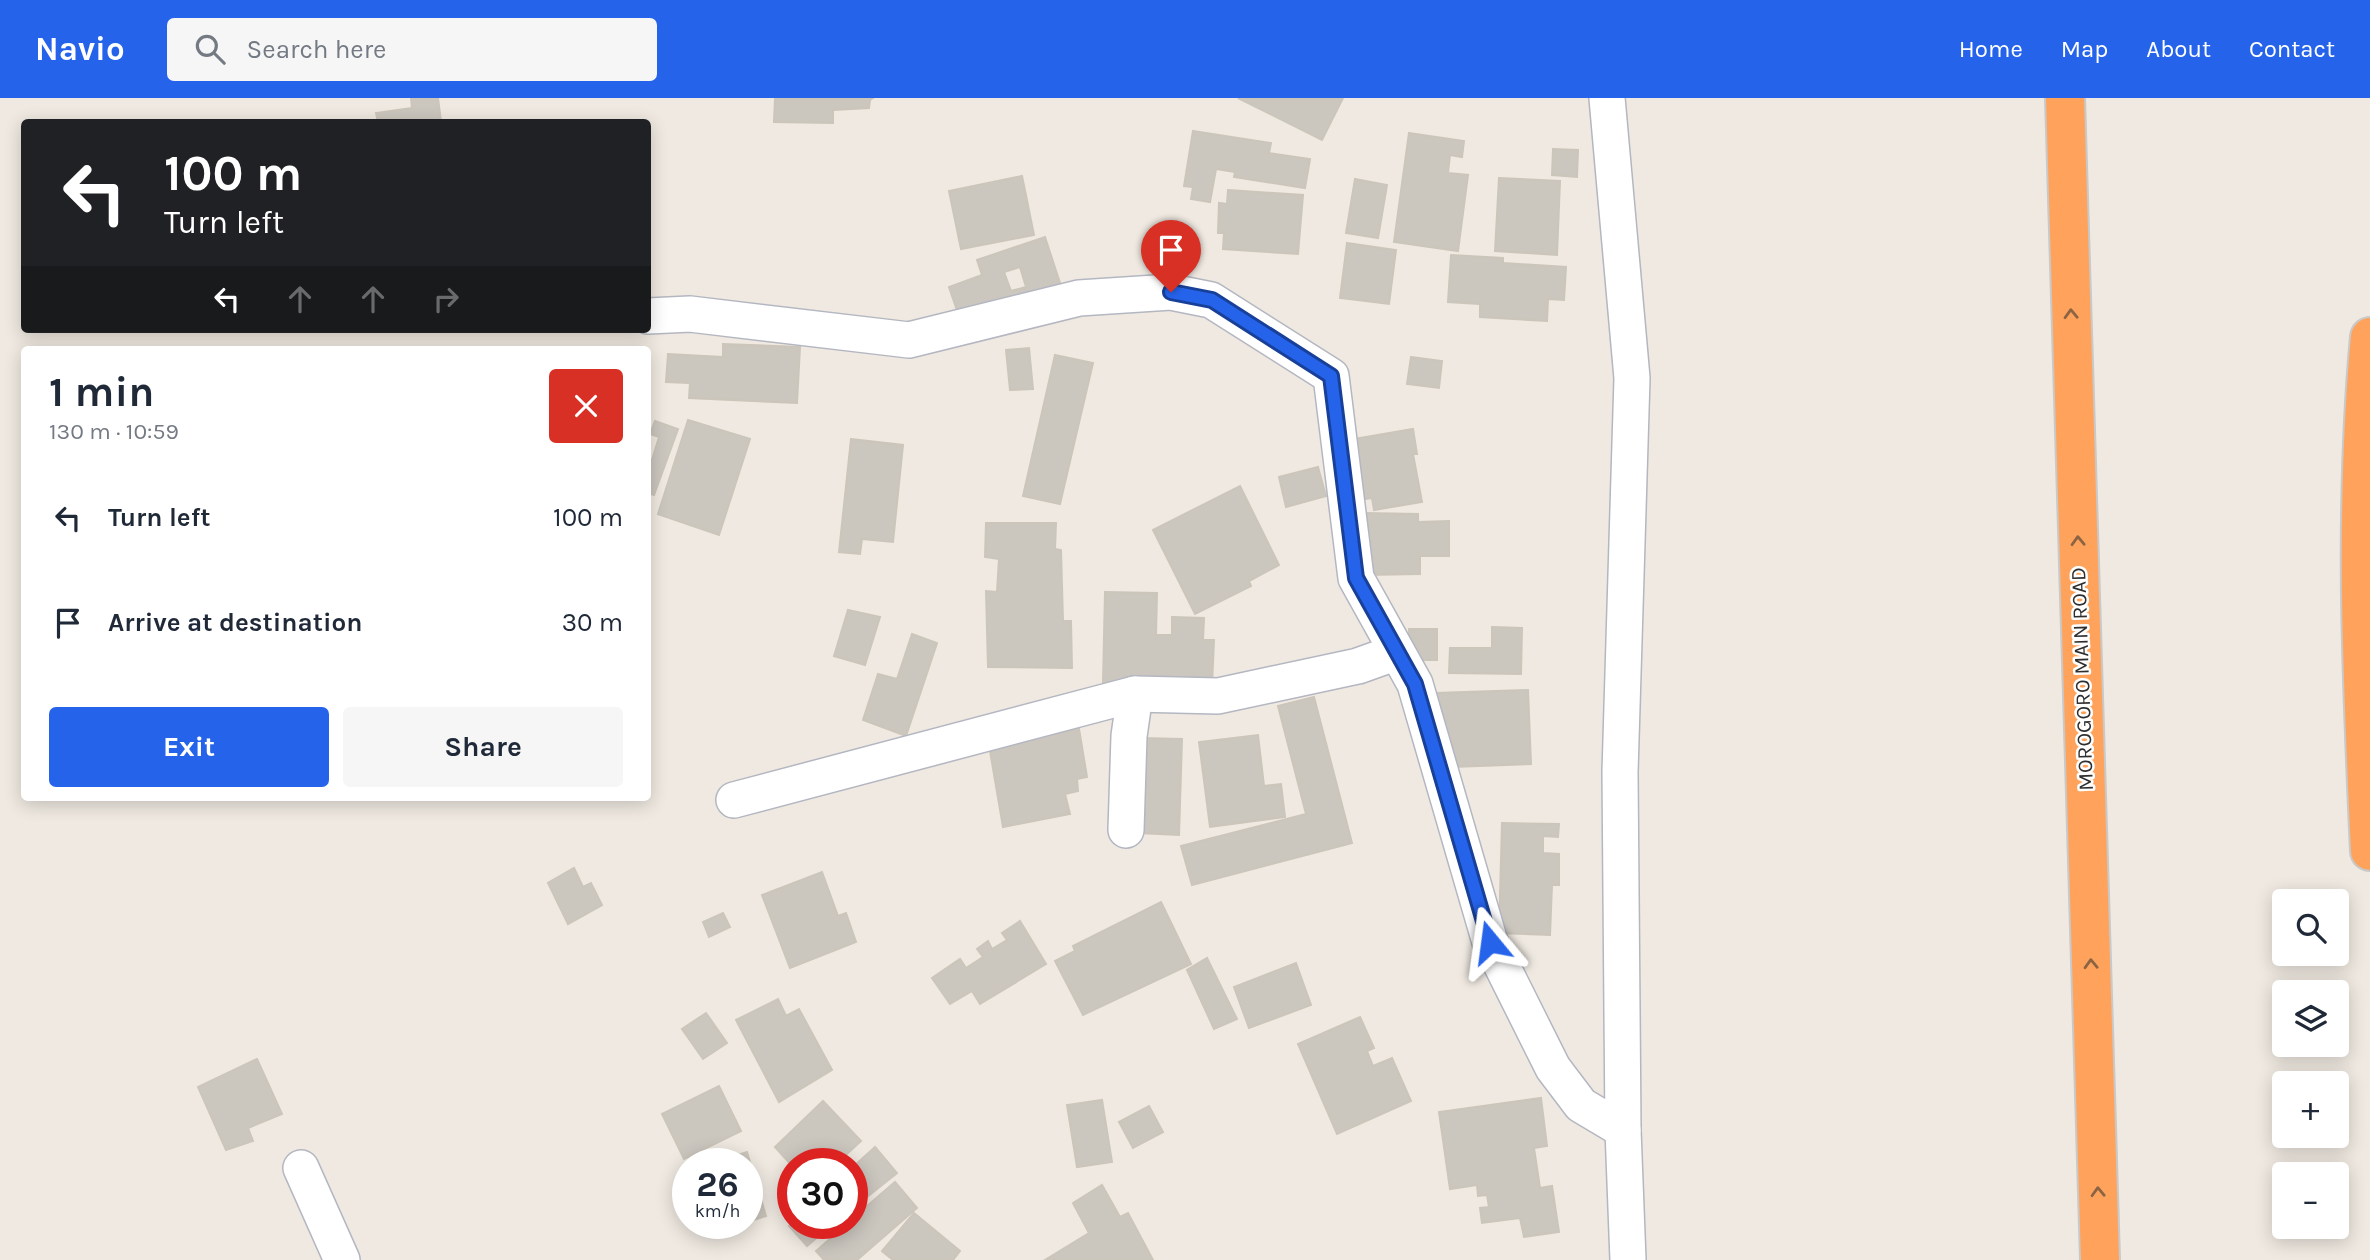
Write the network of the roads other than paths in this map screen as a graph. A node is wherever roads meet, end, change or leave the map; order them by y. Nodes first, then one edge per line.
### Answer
1 (1607, 98) edge
2 (2065, 98) edge
3 (651, 316) edge
4 (2370, 337) edge
5 (1397, 652) junction
6 (1135, 694) junction
7 (734, 800) dead end
8 (1126, 830) dead end
9 (2370, 851) edge
10 (1623, 1130) junction
11 (301, 1168) dead end
12 (342, 1260) edge
13 (1628, 1260) edge
14 (2100, 1260) edge

1 - 10 street
14 -> 2 highway, MOROGORO MAIN ROAD
3 - 5 street
4 - 9 highway
5 - 6 street
5 - 10 street
6 - 7 street
6 - 8 street
10 - 13 street
11 - 12 street

